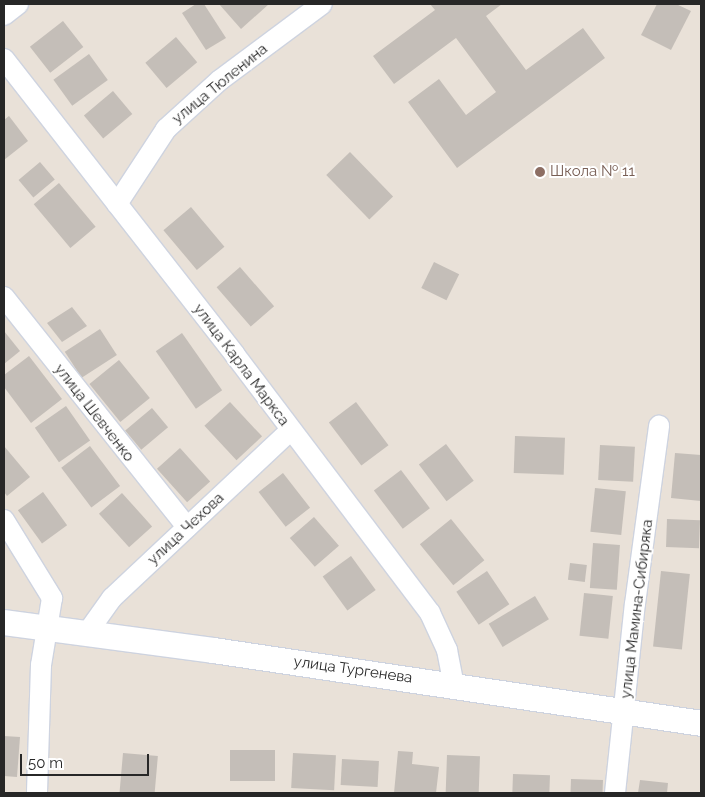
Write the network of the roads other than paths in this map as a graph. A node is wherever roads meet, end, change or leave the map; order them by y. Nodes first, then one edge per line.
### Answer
1 (18, 4) edge
2 (322, 4) edge
3 (4, 15) edge
4 (4, 58) edge
5 (117, 204) junction
6 (4, 297) edge
7 (659, 426) dead end
8 (291, 430) junction
9 (4, 520) edge
10 (186, 527) junction
11 (4, 622) edge
12 (47, 627) junction
13 (87, 633) junction
14 (454, 685) junction
15 (624, 712) junction
16 (701, 723) edge
17 (37, 793) edge
18 (615, 793) edge

1 - 3 street
2 - 5 street, улица Тюленина
4 - 5 street, улица Карла Маркса
5 - 8 street, улица Карла Маркса
6 - 10 street, улица Шевченко
7 - 15 street, улица Мамина-Сибиряка
8 - 10 street, улица Чехова
8 - 14 street, улица Карла Маркса
9 - 12 street
10 - 13 street, улица Чехова
11 - 12 street, улица Тургенева
12 - 13 street, улица Тургенева
12 - 17 street
13 - 14 street, улица Тургенева
14 - 15 street, улица Тургенева
15 - 16 street, улица Тургенева
15 - 18 street, улица Мамина-Сибиряка

